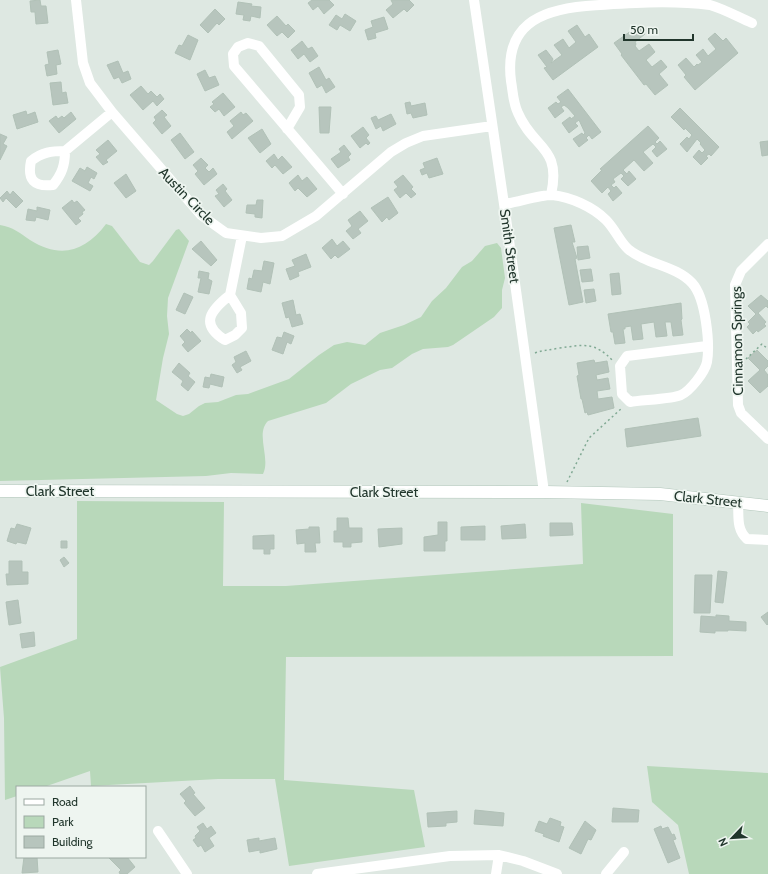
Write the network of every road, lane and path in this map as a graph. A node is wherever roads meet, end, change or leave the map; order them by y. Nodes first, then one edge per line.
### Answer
1 (76, 0) edge
2 (474, 0) edge
3 (752, 23) dead end
4 (112, 112) junction
5 (492, 126) junction
6 (287, 129) junction
7 (66, 151) dead end
8 (343, 194) junction
9 (552, 195) junction
10 (504, 204) junction
11 (242, 236) junction
12 (768, 244) edge
13 (230, 295) dead end
14 (707, 346) junction
15 (768, 349) edge
16 (535, 353) dead end
17 (620, 366) junction
18 (736, 369) junction
19 (630, 402) junction
20 (768, 440) edge
21 (567, 482) dead end
22 (0, 491) edge
23 (544, 492) junction
24 (738, 503) junction
25 (768, 506) edge
26 (768, 540) edge
27 (158, 831) dead end
28 (624, 852) dead end
29 (499, 855) junction
30 (187, 874) edge
31 (316, 874) edge
32 (496, 874) edge
33 (557, 874) edge
34 (606, 874) edge

1 - 4 street, Austin Circle
2 - 5 street, Smith Street
3 - 9 street
4 - 7 street
4 - 11 street, Austin Circle
5 - 8 street, Austin Circle
5 - 10 street, Smith Street
6 - 6 street
6 - 8 street
8 - 11 street, Austin Circle
9 - 10 street
9 - 14 street
10 - 23 street, Smith Street
11 - 13 street
12 - 18 street, Cinnamon Springs
14 - 17 street
14 - 19 street
15 - 18 path
16 - 17 path
17 - 19 street
18 - 20 street, Cinnamon Springs
19 - 21 path
22 - 23 main road, Clark Street
23 - 24 main road, Clark Street
24 - 25 main road, Clark Street
24 - 26 street
27 - 30 street
28 - 34 street
29 - 31 street
29 - 32 street
29 - 33 street

